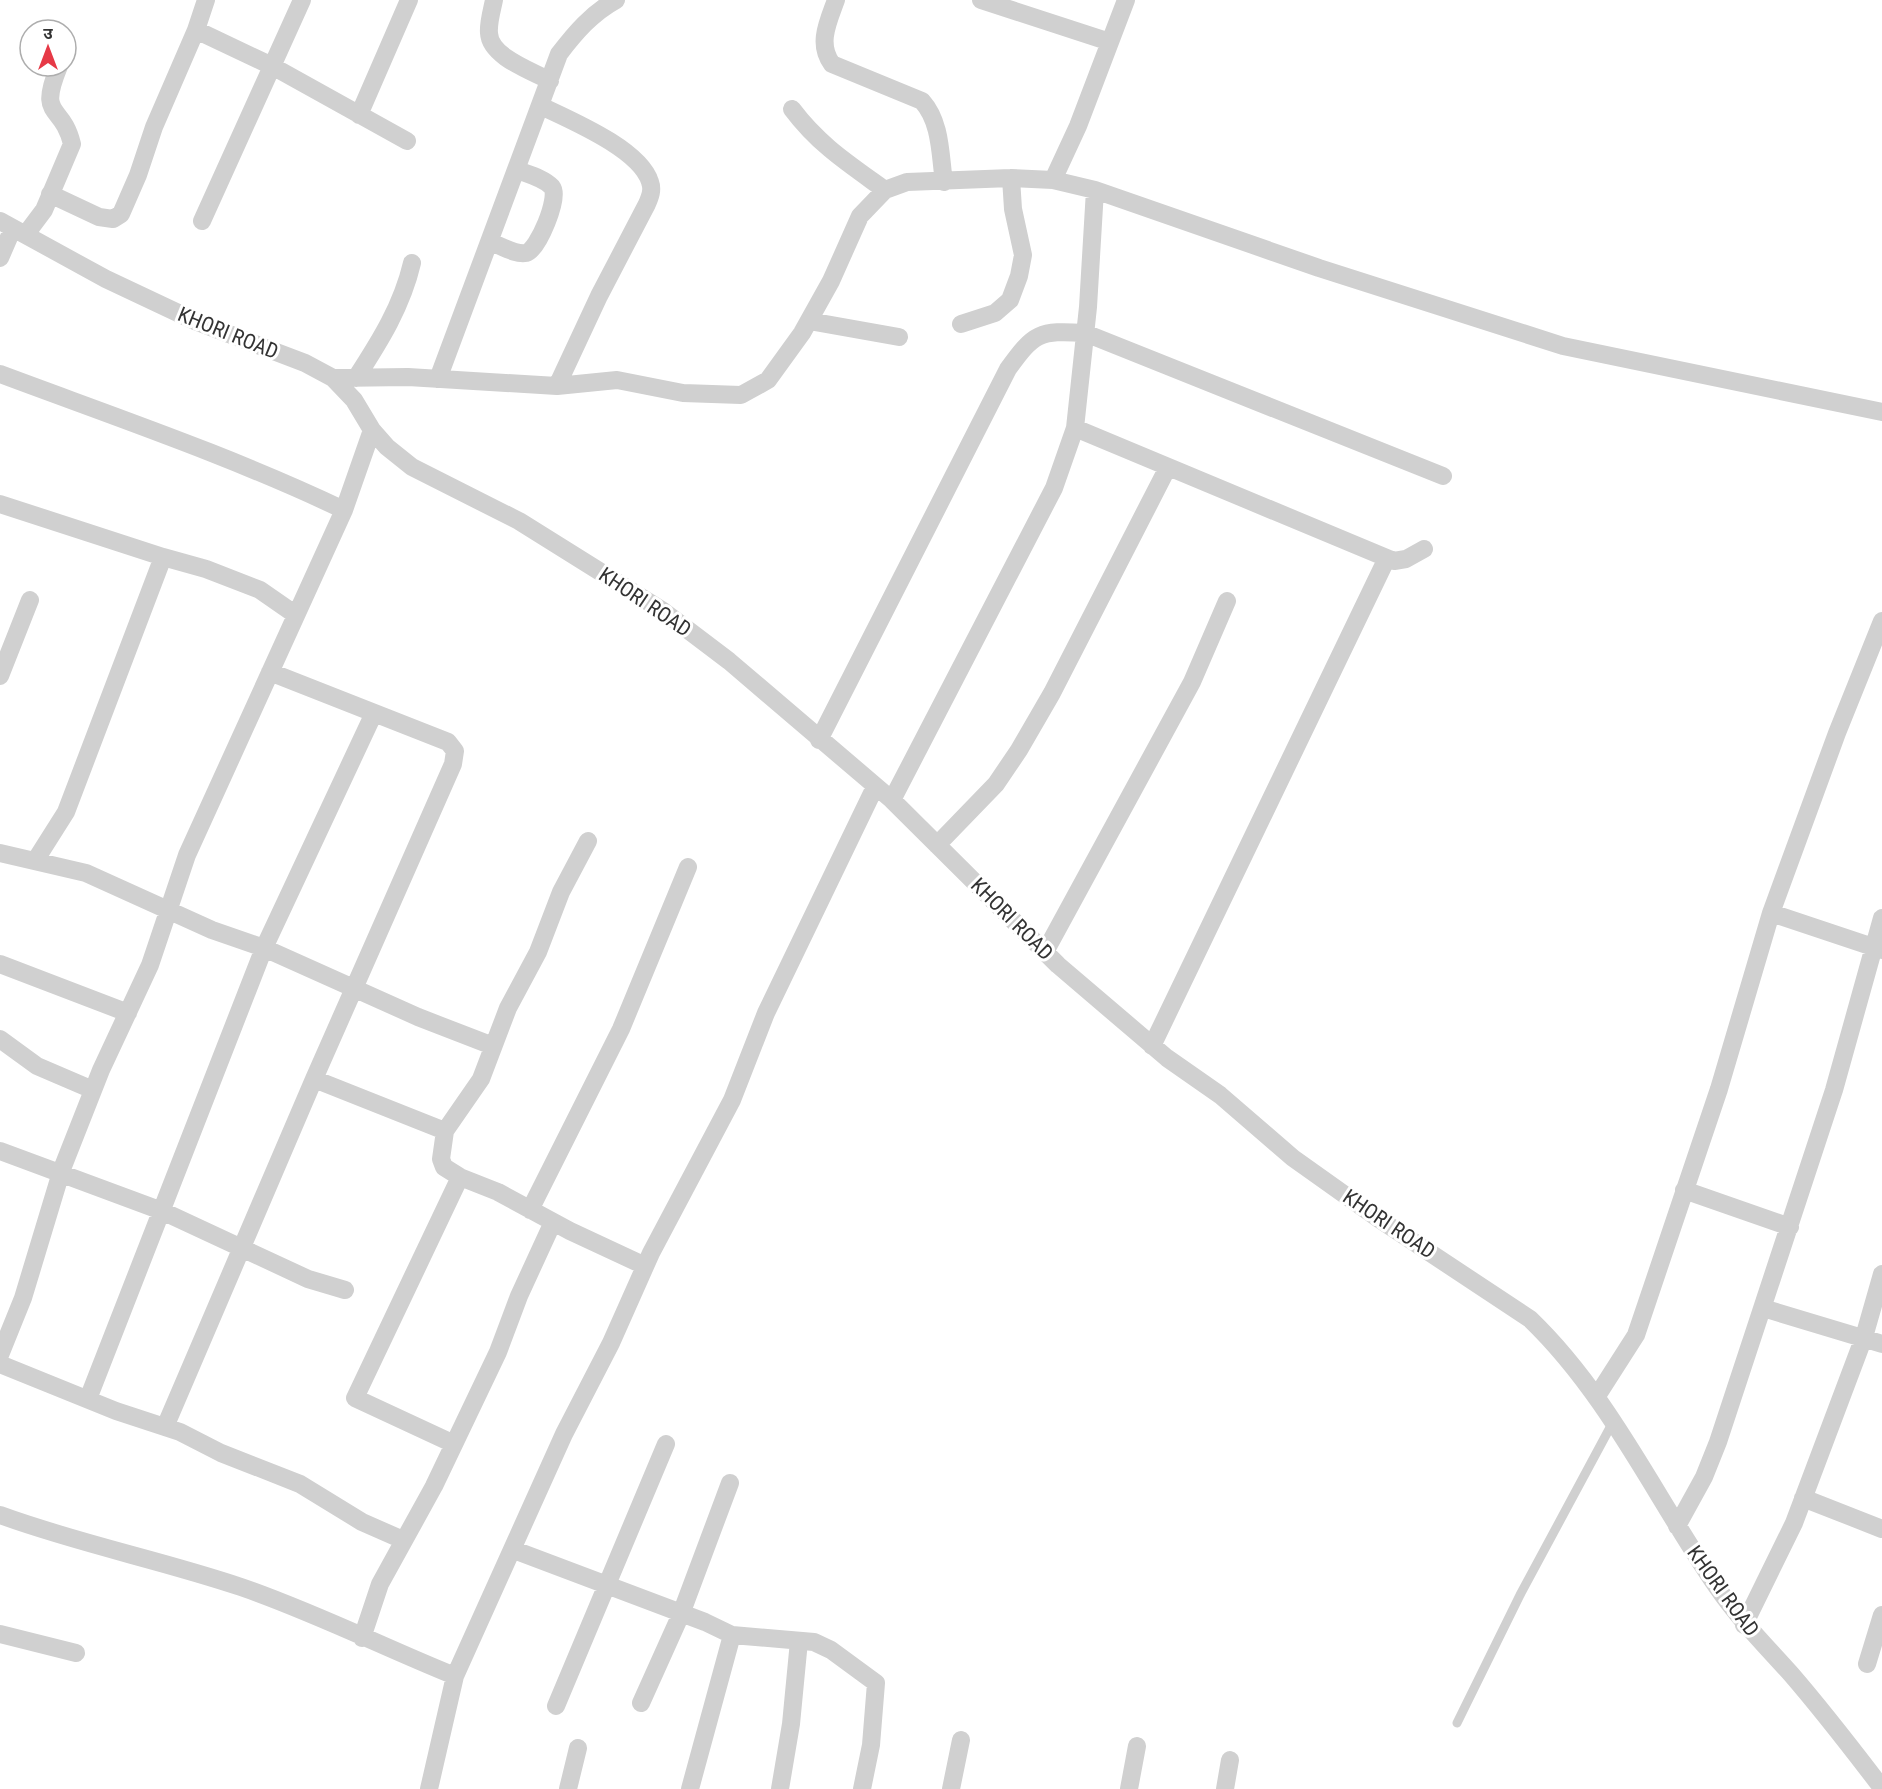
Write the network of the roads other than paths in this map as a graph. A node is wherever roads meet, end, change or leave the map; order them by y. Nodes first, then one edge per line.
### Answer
1 (206, 0) edge
2 (302, 0) edge
3 (409, 0) edge
4 (494, 0) edge
5 (616, 0) edge
6 (836, 0) edge
7 (981, 0) edge
8 (1126, 0) edge
9 (1040, 8) edge
10 (196, 30) junction
11 (1110, 42) junction
12 (272, 66) junction
13 (56, 78) edge
14 (550, 81) junction
15 (541, 106) junction
16 (792, 109) dead end
17 (359, 115) junction
18 (407, 141) dead end
19 (517, 170) junction
20 (1011, 178) junction
21 (1053, 180) junction
22 (944, 182) junction
23 (885, 189) junction
24 (1095, 190) junction
25 (50, 194) junction
26 (202, 222) dead end
27 (13, 228) edge
28 (490, 242) junction
29 (0, 258) edge
30 (412, 263) dead end
31 (809, 321) junction
32 (961, 324) dead end
33 (1085, 333) junction
34 (899, 337) dead end
35 (0, 374) edge
36 (333, 378) junction
37 (356, 378) junction
38 (438, 379) junction
39 (557, 386) junction
40 (1882, 412) edge
41 (1075, 428) junction
42 (372, 430) junction
43 (1168, 467) junction
44 (1443, 476) dead end
45 (0, 504) edge
46 (344, 510) junction
47 (1424, 549) dead end
48 (163, 557) junction
49 (1387, 558) junction
50 (30, 600) dead end
51 (1227, 601) dead end
52 (296, 615) junction
53 (1882, 621) edge
54 (270, 672) junction
55 (0, 676) edge
56 (375, 713) junction
57 (819, 740) junction
58 (875, 787) junction
59 (892, 800) junction
60 (588, 841) dead end
61 (937, 845) junction
62 (0, 853) edge
63 (35, 861) junction
64 (688, 867) dead end
65 (168, 911) junction
66 (1771, 912) junction
67 (1882, 918) edge
68 (264, 948) junction
69 (1878, 948) edge
70 (1045, 952) junction
71 (0, 964) edge
72 (356, 987) junction
73 (128, 1013) junction
74 (0, 1039) edge
75 (493, 1046) junction
76 (1152, 1046) junction
77 (314, 1078) junction
78 (93, 1090) junction
79 (445, 1131) junction
80 (0, 1151) edge
81 (60, 1175) junction
82 (460, 1177) junction
83 (1684, 1190) junction
84 (530, 1210) junction
85 (162, 1211) junction
86 (553, 1222) junction
87 (1790, 1227) junction
88 (242, 1247) junction
89 (645, 1266) junction
90 (1882, 1274) edge
91 (345, 1290) dead end
92 (1763, 1308) junction
93 (1864, 1337) junction
94 (1882, 1344) edge
95 (0, 1355) edge
96 (0, 1364) edge
97 (1597, 1396) junction
98 (88, 1399) junction
99 (1613, 1422) junction
100 (165, 1427) junction
101 (454, 1444) junction
102 (666, 1444) dead end
103 (730, 1483) dead end
104 (1803, 1498) junction
105 (0, 1515) edge
106 (1677, 1526) junction
107 (1882, 1529) edge
108 (403, 1540) junction
109 (514, 1550) junction
110 (608, 1585) junction
111 (681, 1614) junction
112 (1882, 1615) edge
113 (1744, 1625) junction
114 (0, 1634) edge
115 (732, 1635) junction
116 (362, 1638) junction
117 (799, 1641) junction
118 (76, 1653) dead end
119 (1867, 1664) dead end
120 (455, 1676) junction
121 (641, 1703) dead end
122 (556, 1706) dead end
123 (1456, 1723) dead end
124 (961, 1740) dead end
125 (1137, 1746) dead end
126 (578, 1748) dead end
127 (1230, 1760) dead end
128 (1882, 1788) edge
129 (429, 1789) edge
130 (568, 1789) edge
131 (690, 1789) edge
132 (780, 1789) edge
133 (862, 1789) edge
134 (951, 1789) edge
135 (1129, 1789) edge
136 (1225, 1789) edge

1 - 10 street
2 - 12 street
3 - 17 street
4 - 14 street
5 - 14 street
6 - 22 street
7 - 9 street
8 - 11 street
9 - 11 street
10 - 12 street
10 - 25 street
11 - 21 street
12 - 17 street
12 - 26 street
13 - 25 street
14 - 15 street
15 - 19 street
15 - 39 street
16 - 23 street
17 - 18 street
19 - 28 street
19 - 28 street
20 - 21 street
20 - 22 street
20 - 32 street
21 - 24 street
22 - 23 street
23 - 31 street
24 - 33 street
24 - 40 street
25 - 27 street
27 - 29 street
27 - 36 street, KHORI ROAD
28 - 38 street
30 - 37 street
31 - 34 street
31 - 39 street
33 - 41 street
33 - 44 street
33 - 57 street
35 - 46 street
36 - 37 street
36 - 42 street, KHORI ROAD
37 - 38 street
38 - 39 street
41 - 43 street
41 - 59 street
42 - 46 street
42 - 57 street, KHORI ROAD
43 - 49 street
43 - 61 street
45 - 48 street
46 - 52 street
47 - 49 street
48 - 52 street
48 - 63 street
49 - 76 street
50 - 55 street
51 - 70 street
52 - 54 street
53 - 66 street
54 - 56 street
54 - 65 street
56 - 68 street
56 - 72 street
57 - 58 street, KHORI ROAD
58 - 59 street, KHORI ROAD
58 - 89 street
59 - 61 street, KHORI ROAD
60 - 75 street
61 - 70 street, KHORI ROAD
62 - 63 street
63 - 65 street
64 - 84 street
65 - 68 street
65 - 73 street
66 - 69 street
66 - 83 street
67 - 69 street
68 - 72 street
68 - 85 street
69 - 87 street
70 - 76 street, KHORI ROAD
71 - 73 street
72 - 75 street
72 - 77 street
73 - 78 street
74 - 78 street
75 - 79 street
76 - 97 street, KHORI ROAD
77 - 79 street
77 - 88 street
78 - 81 street
79 - 82 street
80 - 81 street
81 - 85 street
81 - 95 street
82 - 84 street
82 - 101 street
83 - 87 street
83 - 97 street
84 - 86 street
85 - 88 street
85 - 98 street
86 - 89 street
86 - 101 street
87 - 92 street
88 - 91 street
88 - 100 street
89 - 109 street
90 - 93 street
92 - 93 street
92 - 106 street
93 - 94 street
93 - 104 street
96 - 98 street
97 - 99 street, KHORI ROAD
98 - 100 street
99 - 106 street, KHORI ROAD
99 - 123 lane
100 - 108 street
101 - 108 street
102 - 110 street
103 - 111 street
104 - 107 street
104 - 113 street
105 - 116 street
106 - 113 street, KHORI ROAD
108 - 116 street
109 - 110 street
109 - 120 street
110 - 111 street
110 - 122 street
111 - 115 street
111 - 121 street
112 - 119 street
113 - 128 street, KHORI ROAD
114 - 118 street
115 - 117 street
115 - 131 street
116 - 120 street
117 - 132 street
117 - 133 street
120 - 129 street
124 - 134 street
125 - 135 street
126 - 130 street
127 - 136 street

